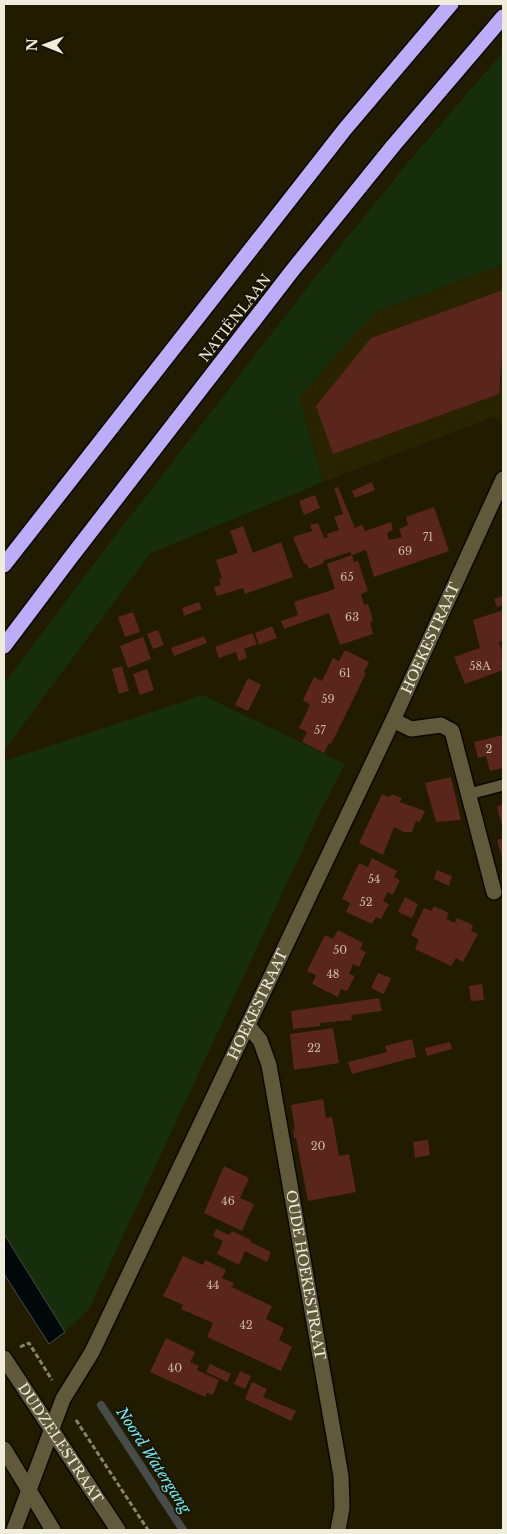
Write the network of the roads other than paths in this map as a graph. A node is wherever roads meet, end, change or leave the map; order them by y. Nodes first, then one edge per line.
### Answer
1 (451, 4) edge
2 (503, 17) edge
3 (503, 479) edge
4 (4, 565) edge
5 (4, 646) edge
6 (393, 720) junction
7 (503, 785) edge
8 (469, 794) junction
9 (494, 892) dead end
10 (248, 1026) junction
11 (4, 1358) edge
12 (51, 1429) junction
13 (4, 1449) edge
14 (29, 1490) junction
15 (14, 1530) edge
16 (53, 1530) edge
17 (118, 1530) edge
18 (338, 1530) edge

1 - 4 highway
2 - 5 highway, NATIËNLAAN
3 - 6 street, HOEKESTRAAT
6 - 8 street
6 - 10 street, HOEKESTRAAT
7 - 8 lane
8 - 9 street
10 - 12 street, HOEKESTRAAT
10 - 18 street, OUDE HOEKESTRAAT
11 - 12 street, DUDZELESTRAAT
12 - 14 street, HOEKESTRAAT
12 - 17 street, DUDZELESTRAAT
13 - 14 street
14 - 15 street, HOEKESTRAAT
14 - 16 street

